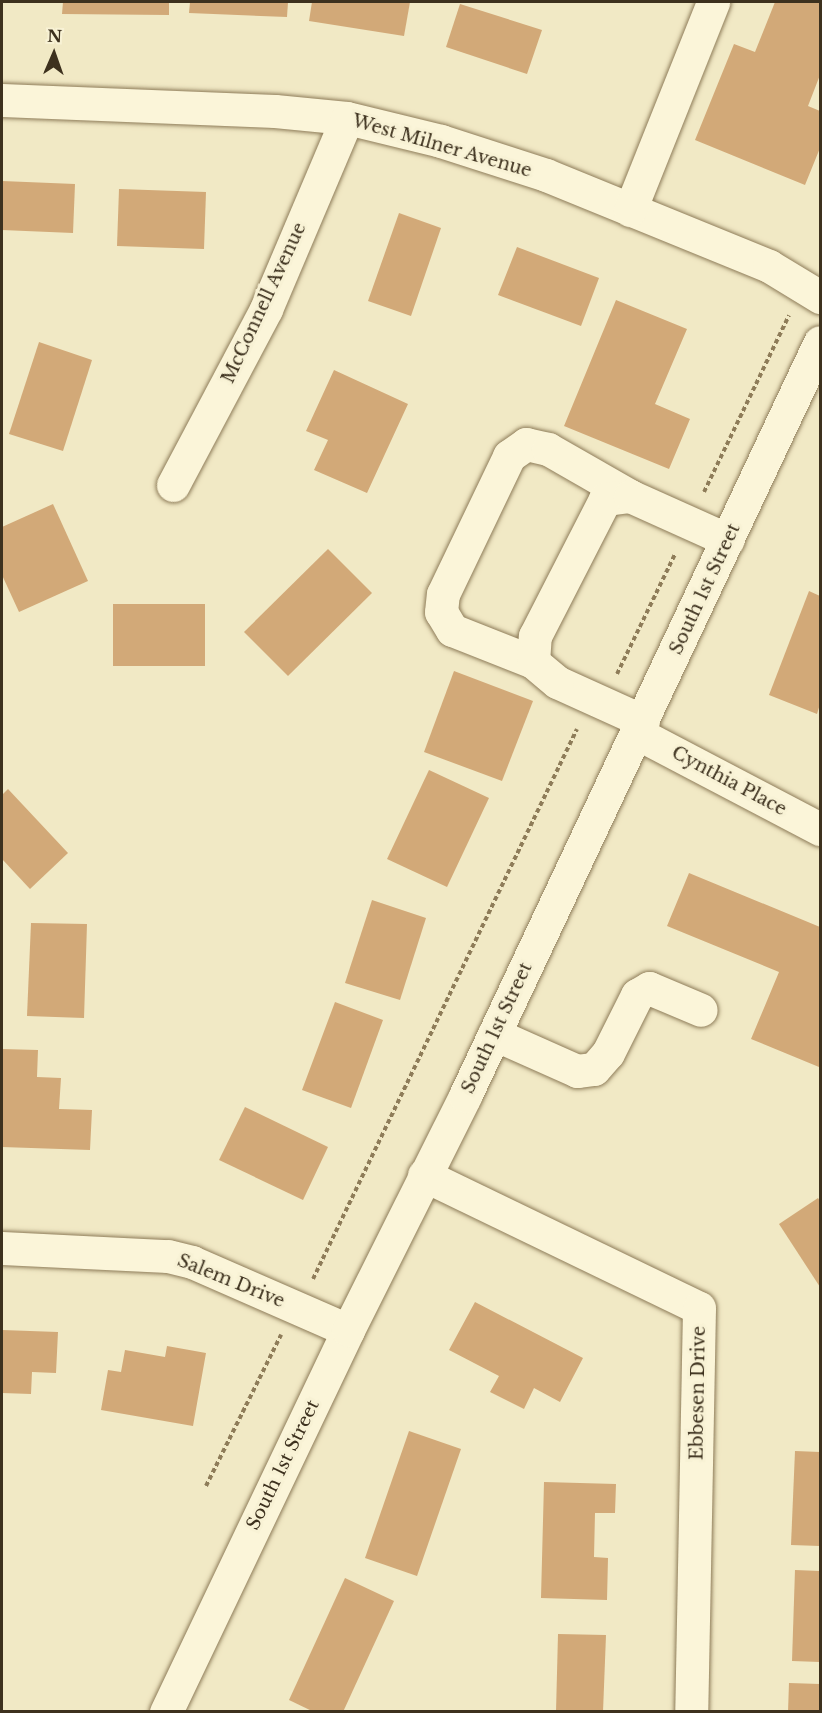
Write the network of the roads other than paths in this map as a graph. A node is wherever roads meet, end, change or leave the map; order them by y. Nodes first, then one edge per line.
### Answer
1 (713, 2) edge
2 (2, 100) edge
3 (347, 118) junction
4 (630, 210) junction
5 (812, 291) edge
6 (820, 342) edge
7 (173, 485) dead end
8 (630, 496) junction
9 (728, 540) junction
10 (533, 662) junction
11 (640, 727) junction
12 (820, 829) edge
13 (701, 1010) dead end
14 (494, 1034) junction
15 (424, 1175) junction
16 (2, 1248) edge
17 (348, 1330) junction
18 (166, 1712) edge
19 (691, 1712) edge

1 - 4 street
2 - 3 street, West Milner Avenue
3 - 4 street, West Milner Avenue
3 - 7 street, McConnell Avenue
4 - 5 street, West Milner Avenue
6 - 9 street, South 1st Street
8 - 9 street, Cynthia Place
8 - 10 street
8 - 10 street, Cynthia Place
9 - 11 street, South 1st Street
10 - 11 street, Cynthia Place
11 - 12 street, Cynthia Place
11 - 14 street, South 1st Street
13 - 14 street
14 - 15 street, South 1st Street
15 - 17 street, South 1st Street
15 - 19 street, Ebbesen Drive
16 - 17 street, Salem Drive
17 - 18 street, South 1st Street

